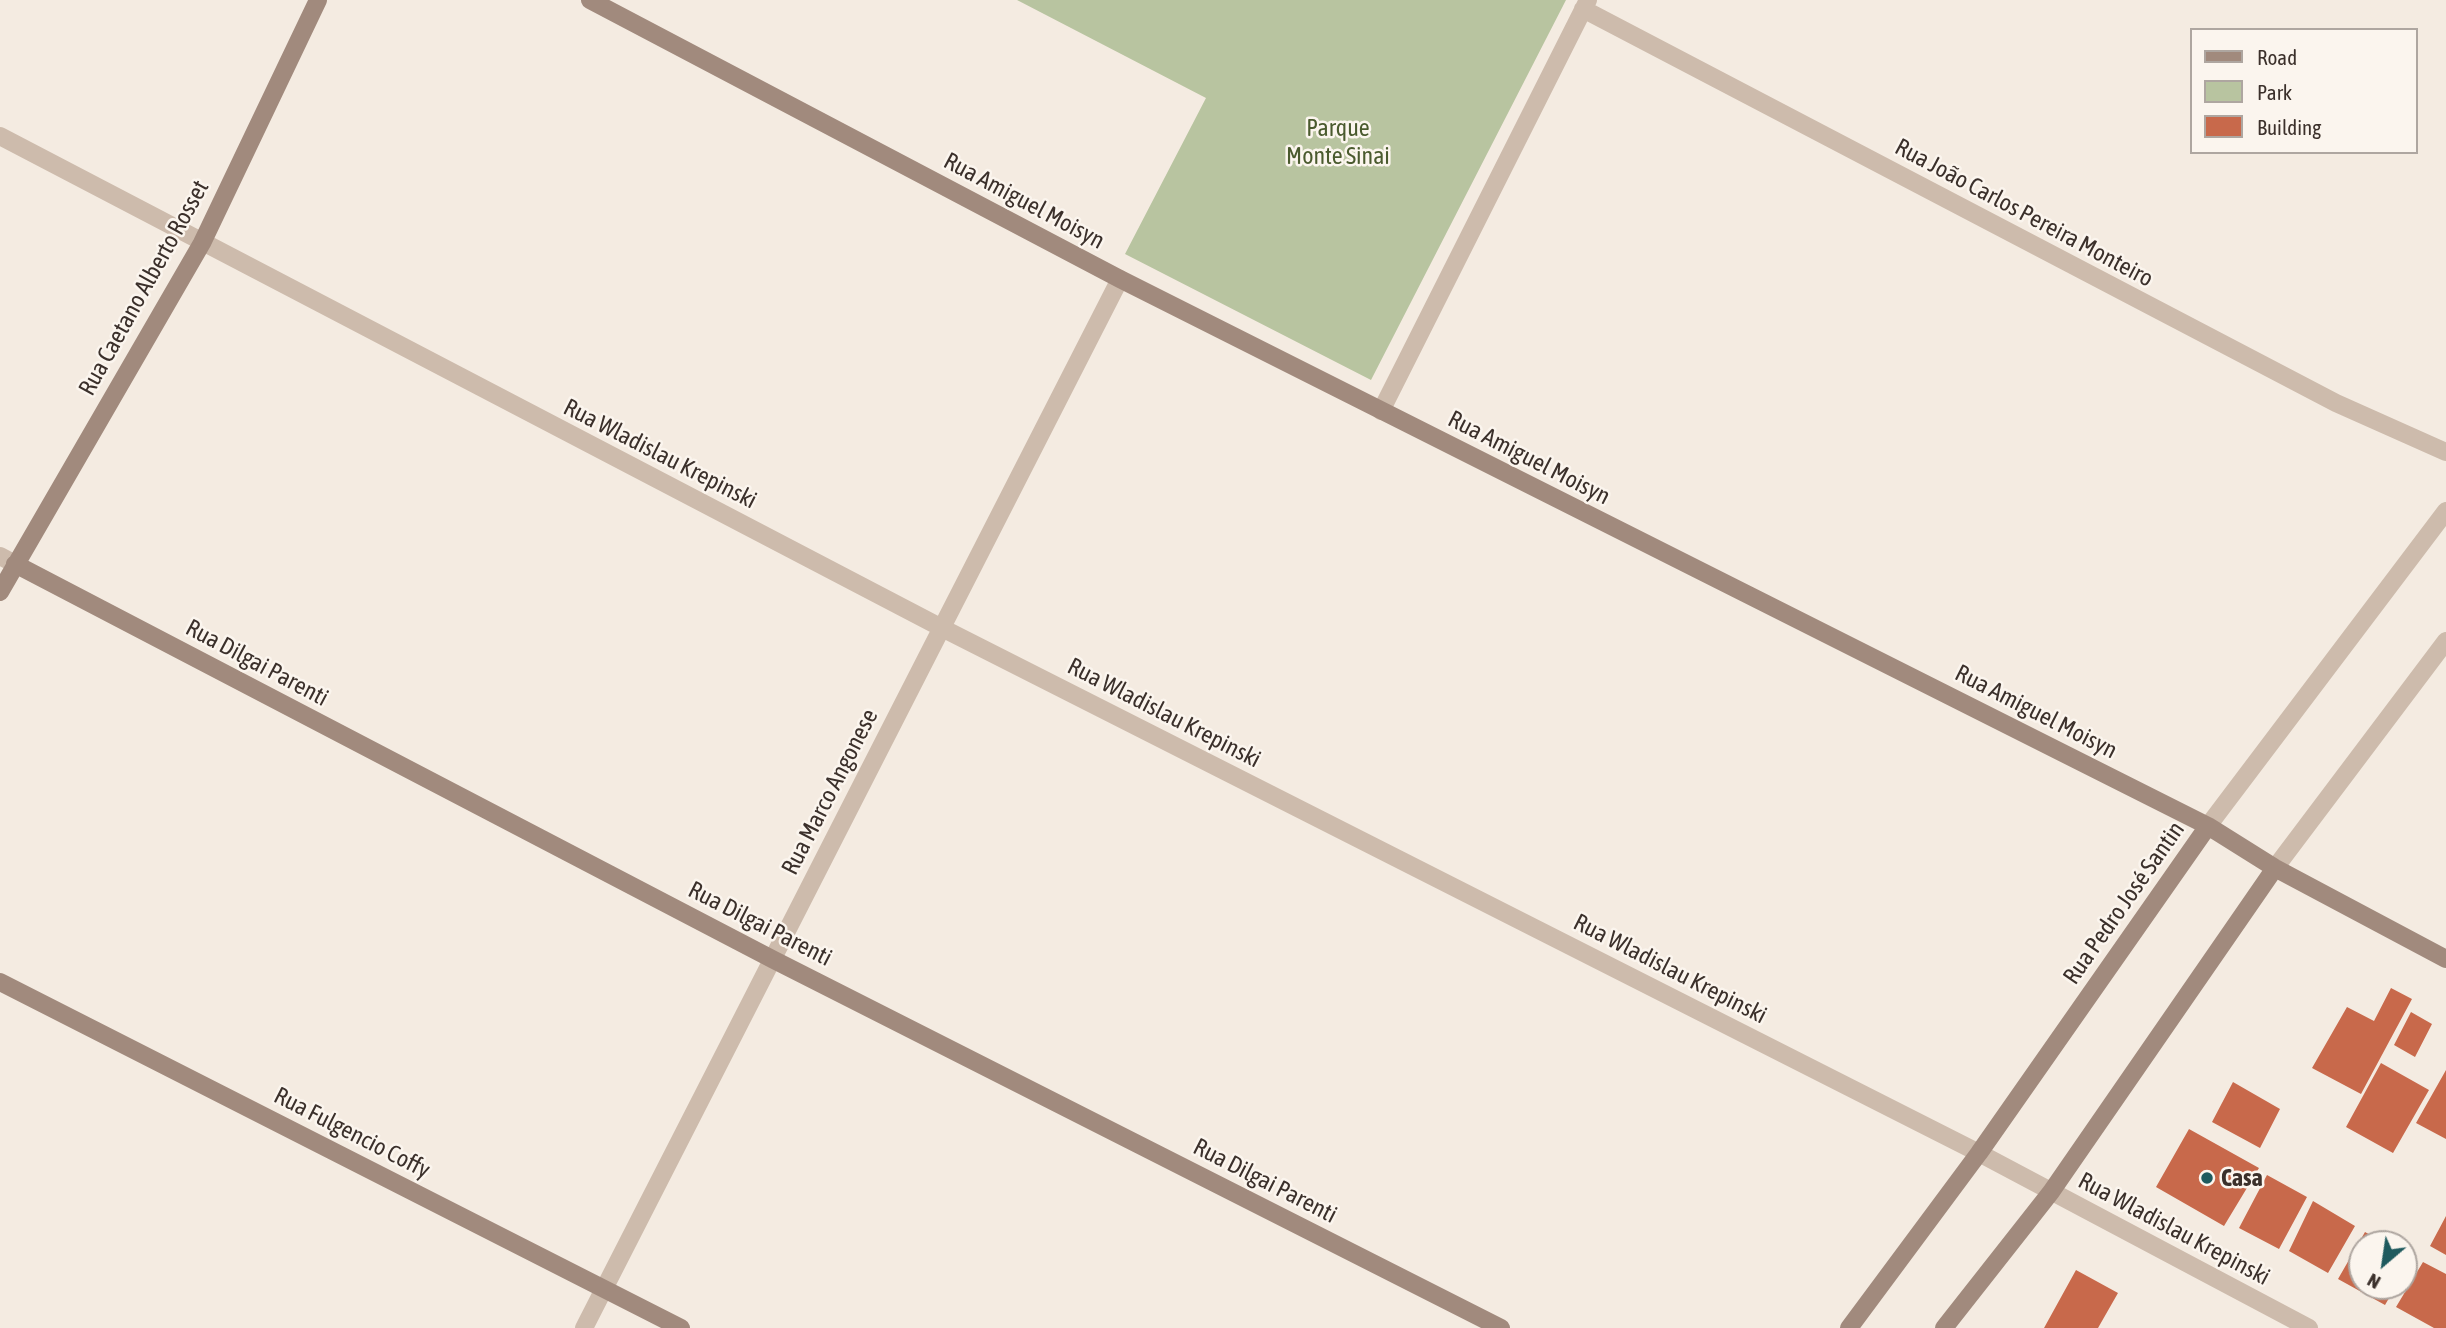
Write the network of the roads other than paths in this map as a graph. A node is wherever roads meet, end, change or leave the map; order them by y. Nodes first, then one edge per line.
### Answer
1 (318, 0) edge
2 (590, 0) edge
3 (1585, 5) edge
4 (0, 136) edge
5 (202, 243) junction
6 (1120, 279) junction
7 (1381, 411) junction
8 (2446, 452) edge
9 (2446, 511) edge
10 (8, 560) edge
11 (0, 592) edge
12 (940, 627) junction
13 (2446, 641) edge
14 (2208, 826) junction
15 (2274, 868) junction
16 (2446, 959) edge
17 (774, 960) junction
18 (0, 982) edge
19 (1979, 1153) junction
20 (2051, 1192) junction
21 (604, 1289) junction
22 (584, 1328) edge
23 (681, 1328) edge
24 (1501, 1328) edge
25 (1849, 1328) edge
26 (1944, 1328) edge
27 (2309, 1328) edge

1 - 5 street, Rua Caetano Alberto Rosset
2 - 6 street, Rua Amiguel Moisyn
3 - 7 street
3 - 8 street, Rua João Carlos Pereira Monteiro
4 - 5 street, Rua Wladislau Krepinski
5 - 10 street, Rua Caetano Alberto Rosset
5 - 12 street, Rua Wladislau Krepinski
6 - 7 street, Rua Amiguel Moisyn
6 - 12 street, Rua Marco Angonese
7 - 14 street, Rua Amiguel Moisyn
9 - 14 street, Rua Pedro José Santin
10 - 11 street, Rua Caetano Alberto Rosset
10 - 17 street, Rua Dilgai Parenti
12 - 17 street, Rua Marco Angonese
12 - 19 street, Rua Wladislau Krepinski
13 - 15 street
14 - 15 street, Rua Amiguel Moisyn
14 - 19 street, Rua Pedro José Santin
15 - 16 street, Rua Amiguel Moisyn
15 - 20 street
17 - 21 street, Rua Marco Angonese
17 - 24 street, Rua Dilgai Parenti
18 - 21 street, Rua Fulgencio Coffy
19 - 20 street, Rua Wladislau Krepinski
19 - 25 street, Rua Pedro José Santin
20 - 26 street
20 - 27 street, Rua Wladislau Krepinski
21 - 22 street, Rua Marco Angonese
21 - 23 street, Rua Fulgencio Coffy

